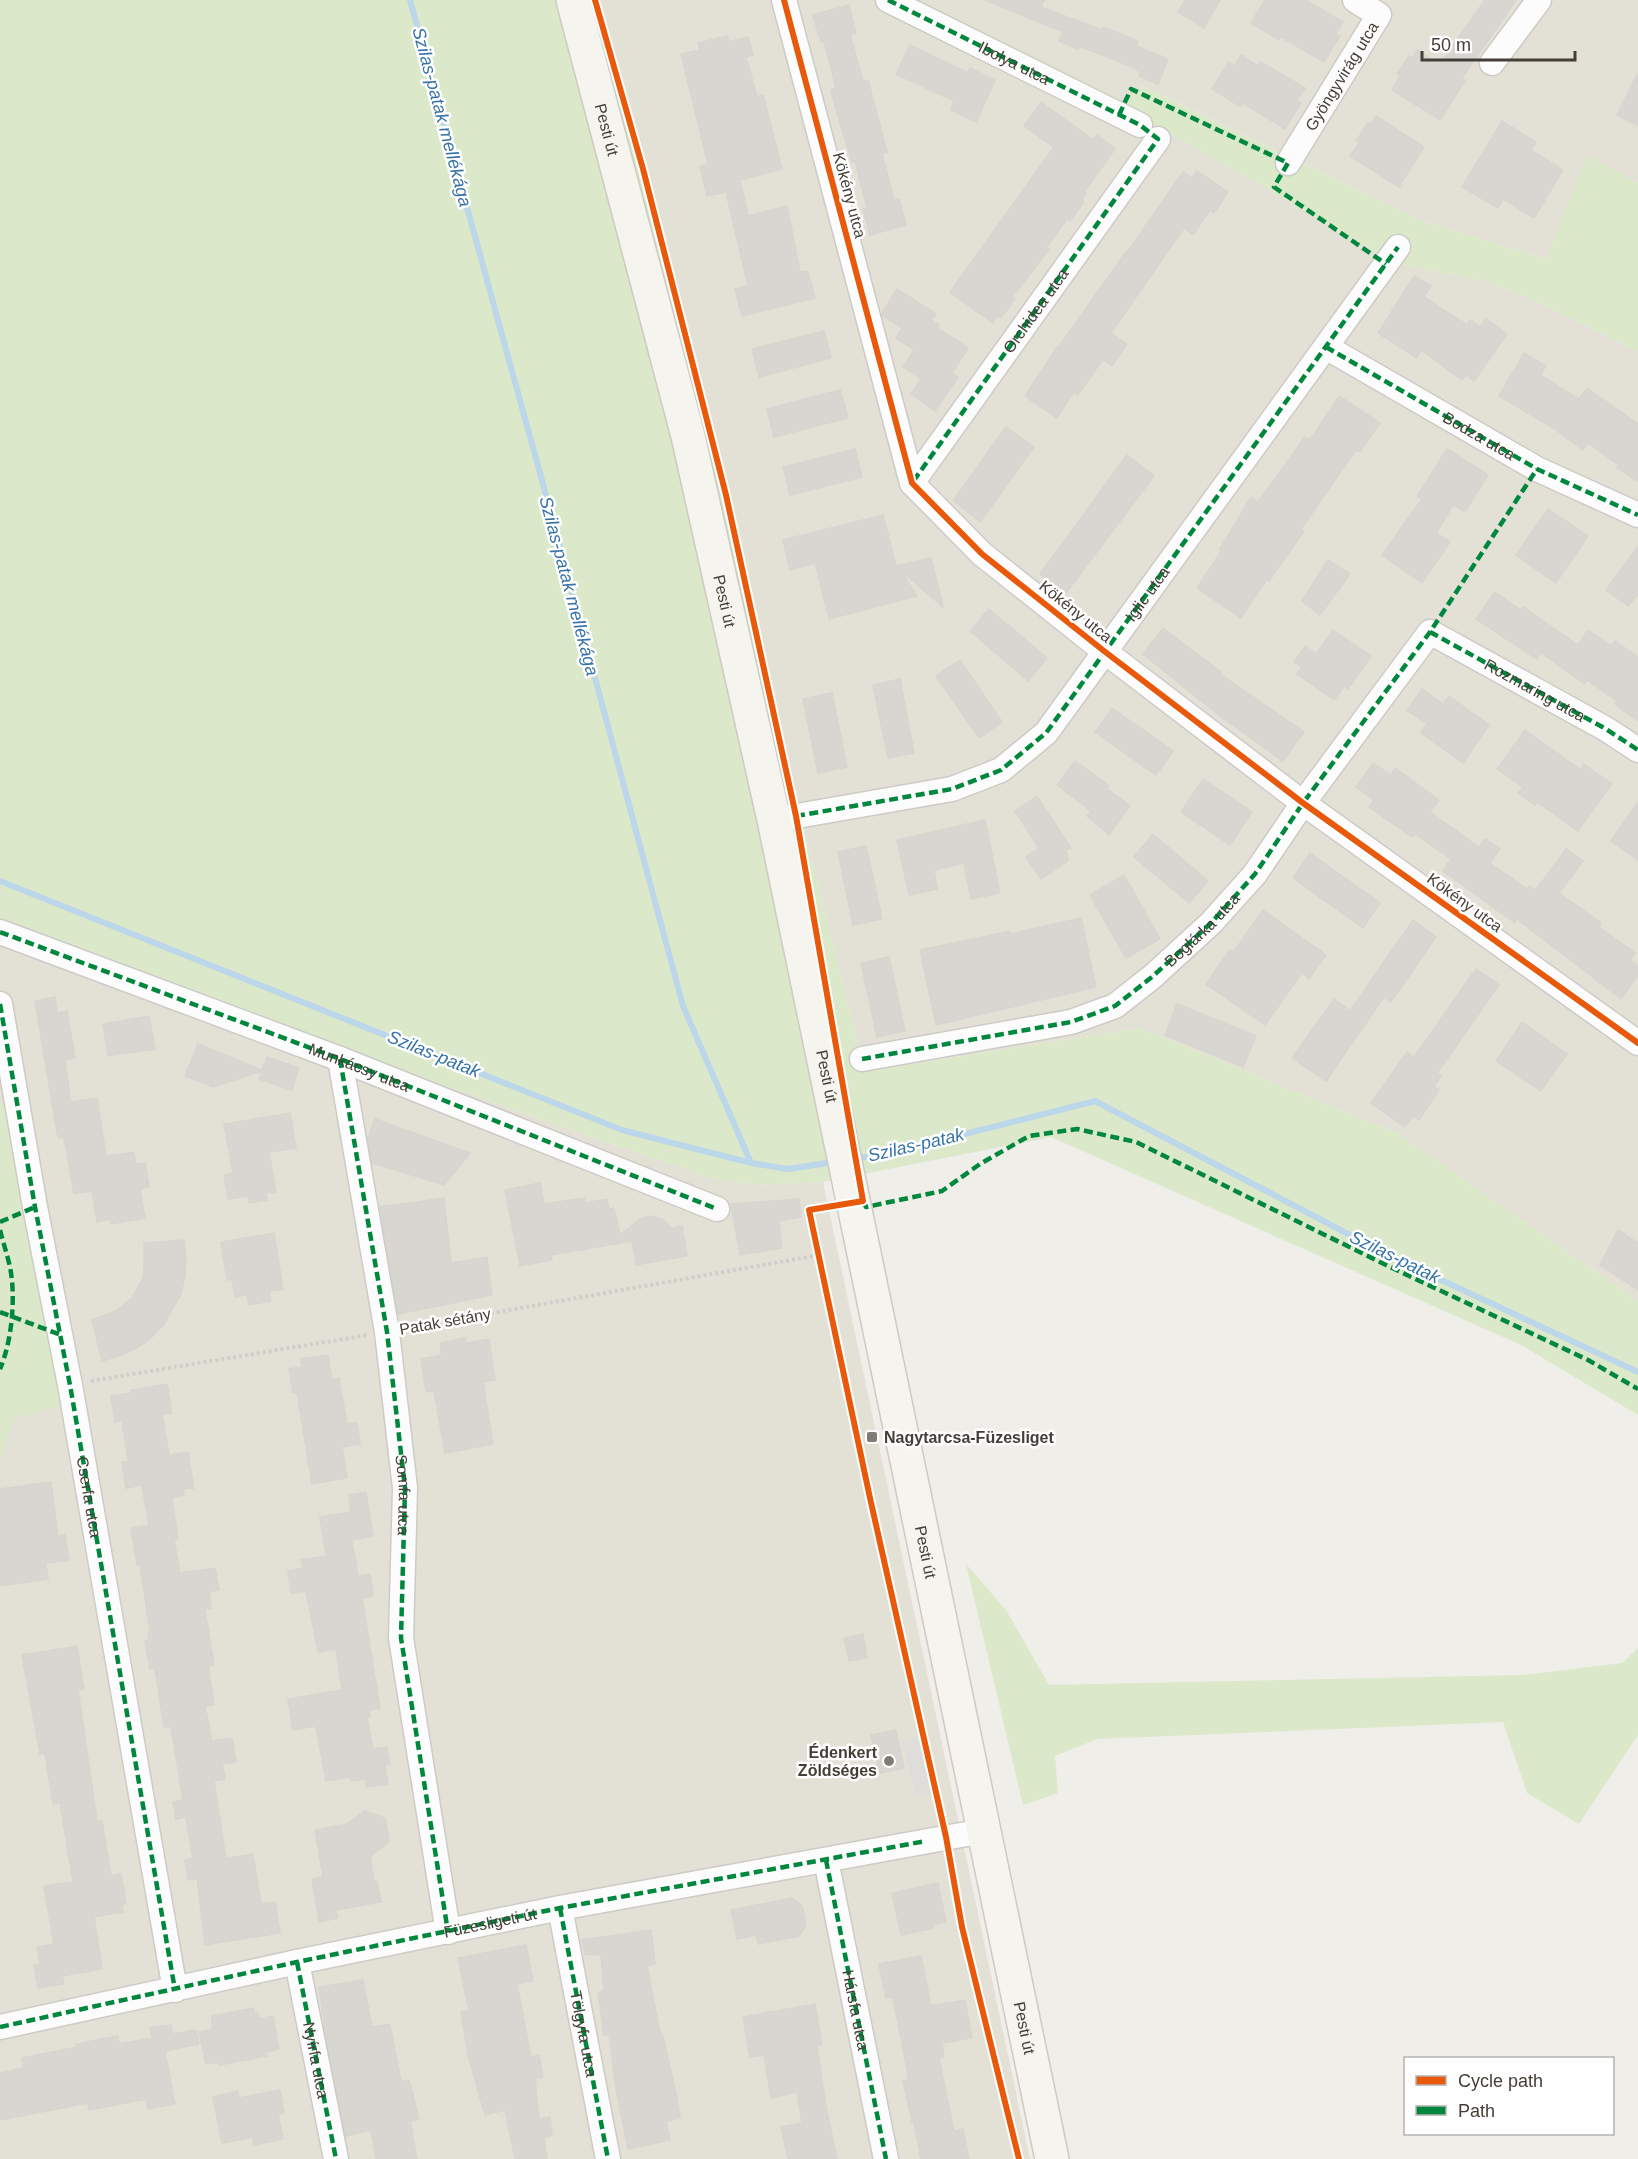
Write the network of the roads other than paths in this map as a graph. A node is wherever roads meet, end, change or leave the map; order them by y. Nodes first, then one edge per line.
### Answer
1 (573, 0) edge
2 (784, 0) edge
3 (888, 0) edge
4 (1355, 0) edge
5 (1539, 0) edge
6 (1492, 63) dead end
7 (1149, 132) joint
8 (1288, 163) dead end
9 (1398, 247) dead end
10 (1326, 346) junction
11 (912, 483) junction
12 (1638, 515) edge
13 (1430, 632) joint
14 (1104, 651) junction
15 (1638, 750) edge
16 (1303, 803) junction
17 (774, 820) junction
18 (0, 932) edge
19 (0, 1004) edge
20 (1638, 1043) edge
21 (340, 1059) junction
22 (861, 1059) dead end
23 (717, 1209) dead end
24 (983, 1831) junction
25 (826, 1860) junction
26 (560, 1908) junction
27 (448, 1932) junction
28 (297, 1962) junction
29 (175, 1990) junction
30 (0, 2027) edge
31 (336, 2159) edge
32 (608, 2159) edge
33 (886, 2159) edge
34 (1052, 2159) edge

1 - 17 main road, Pesti út
2 - 11 street, Kökény utca
3 - 7 street, Ibolya utca
4 - 8 street, Gyöngyvirág utca
5 - 6 street
7 - 11 street, Orchidea utca
9 - 10 street, Iglic utca
10 - 12 street, Bodza utca
10 - 14 street, Iglic utca
11 - 14 street, Kökény utca
13 - 15 street, Rozmaring utca
13 - 16 street, Boglárka utca
14 - 16 street, Kökény utca
14 - 17 street, Iglic utca
16 - 20 street, Kökény utca
16 - 22 street, Boglárka utca
17 - 24 main road, Pesti út
18 - 21 street, Munkácsy utca
19 - 29 street, Cserfa utca
21 - 23 street, Munkácsy utca
21 - 27 street, Somfa utca
24 - 25 street, Füzesligeti út
24 - 34 main road, Pesti út
25 - 26 street, Füzesligeti út
25 - 33 street, Hársfa utca
26 - 27 street, Füzesligeti út
26 - 32 street, Tölgyfa utca
27 - 28 street, Füzesligeti út
28 - 29 street, Füzesligeti út
28 - 31 street, Nyírfa utca
29 - 30 street, Füzesligeti út

